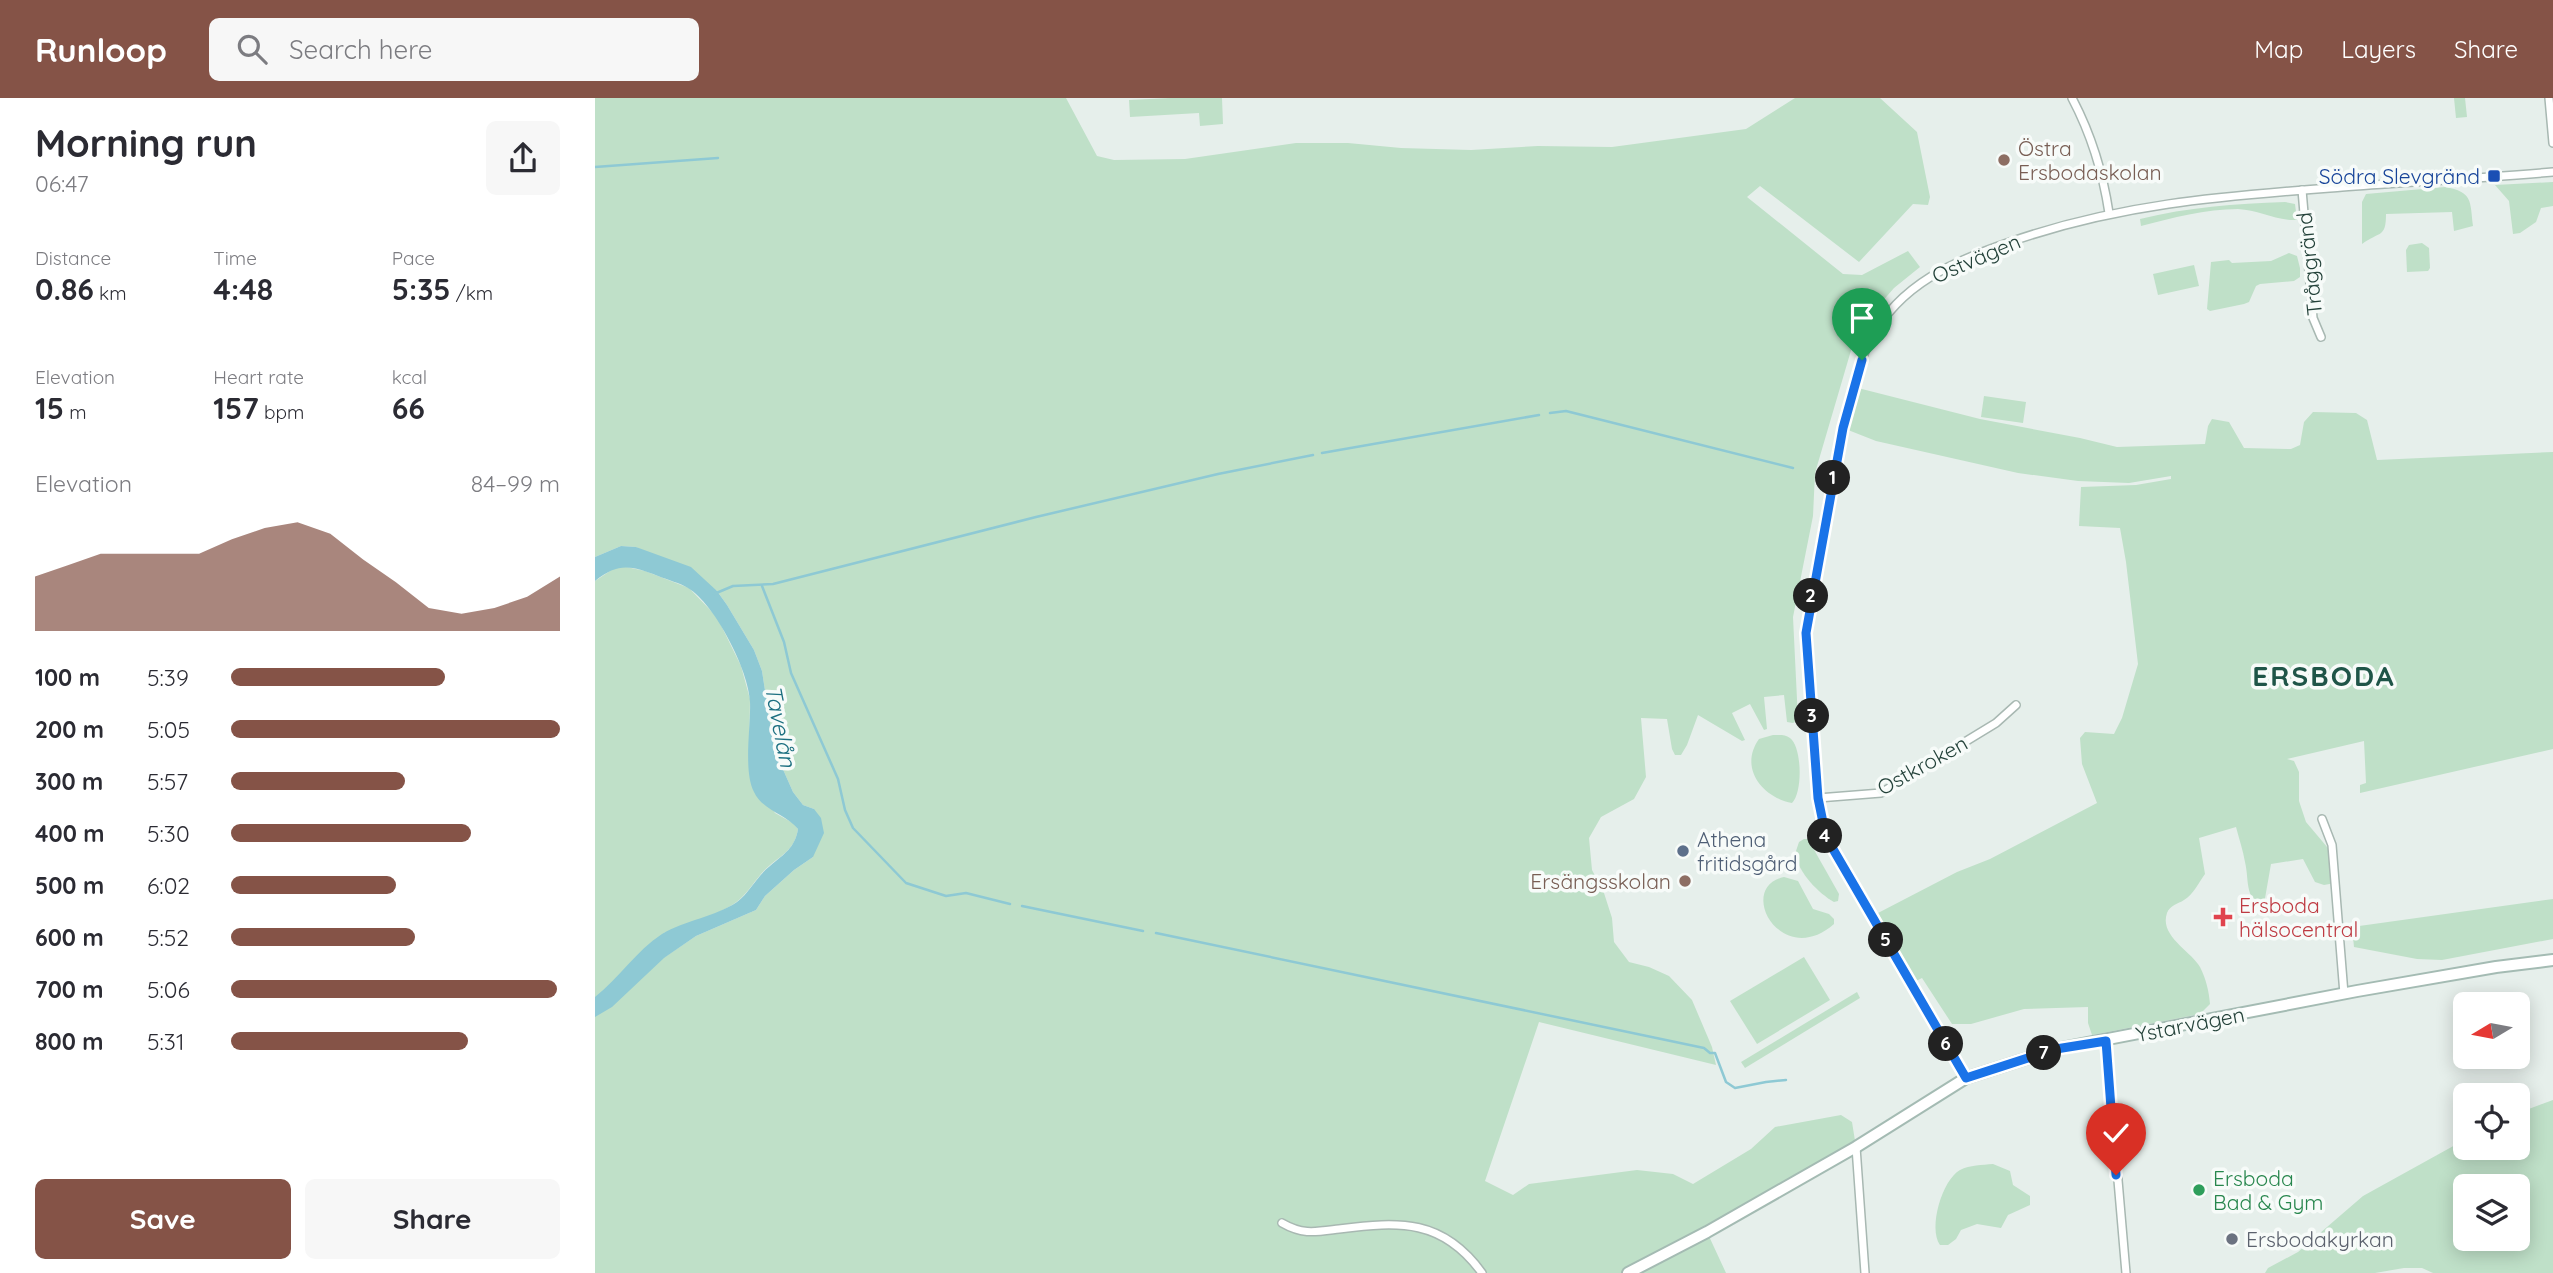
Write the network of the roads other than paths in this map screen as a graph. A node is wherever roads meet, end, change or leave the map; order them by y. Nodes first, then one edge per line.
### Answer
1 (2072, 98) edge
2 (2549, 98) edge
3 (2553, 143) edge
4 (2553, 172) edge
5 (2302, 190) junction
6 (2109, 213) junction
7 (2321, 337) dead end
8 (2016, 705) dead end
9 (1818, 798) junction
10 (2322, 819) dead end
11 (2553, 960) edge
12 (2344, 994) junction
13 (2106, 1041) junction
14 (1966, 1078) junction
15 (1856, 1147) junction
16 (1282, 1223) dead end
17 (1482, 1273) edge
18 (1627, 1273) edge
19 (1865, 1273) edge
20 (2126, 1273) edge

1 - 6 street
2 - 3 street
4 - 5 street, Ostvägen
5 - 6 street, Ostvägen
5 - 7 street, Tråggränd
6 - 9 street, Ostvägen
8 - 9 street, Ostkroken
9 - 14 street, Ostvägen
10 - 12 street
11 - 12 street, Ystarvägen
12 - 13 street, Ystarvägen
13 - 14 street, Ystarvägen
13 - 20 street
14 - 15 street, Ystarvägen
15 - 18 street, Ystarvägen
15 - 19 street
16 - 17 street

